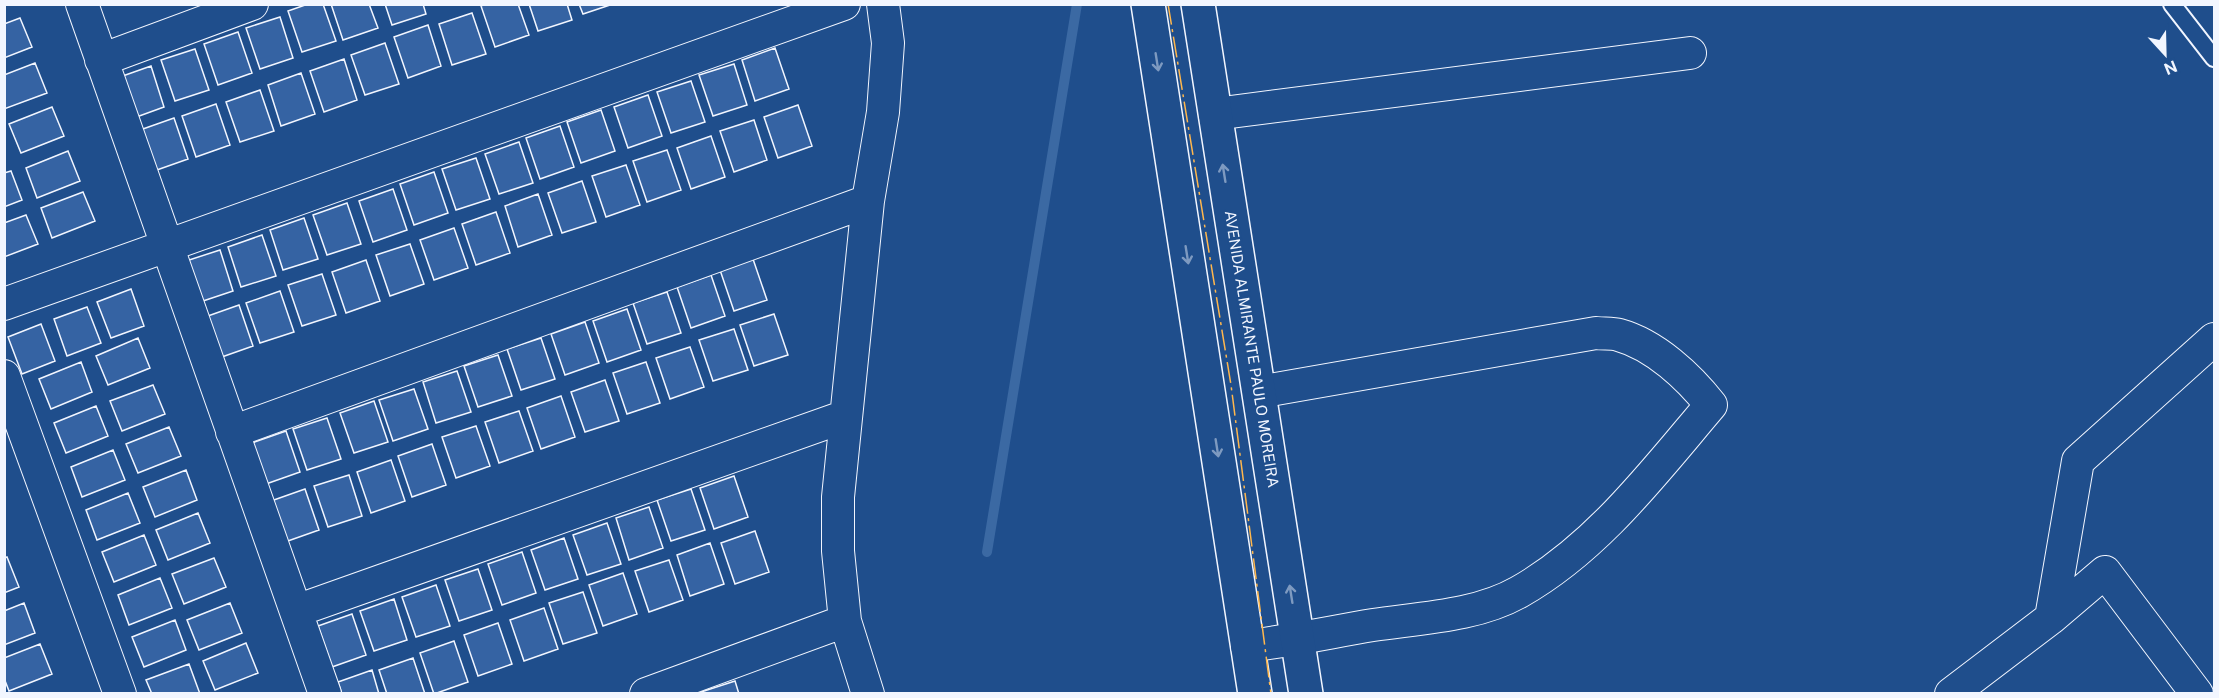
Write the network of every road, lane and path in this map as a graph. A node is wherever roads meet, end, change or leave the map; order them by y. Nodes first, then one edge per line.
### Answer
1 (82, 4) edge
2 (252, 4) edge
3 (844, 4) edge
4 (883, 4) edge
5 (1148, 4) edge
6 (1198, 4) edge
7 (2172, 4) edge
8 (1690, 53) dead end
9 (2214, 58) edge
10 (101, 60) junction
11 (1215, 114) junction
12 (868, 201) junction
13 (167, 245) junction
14 (4, 304) edge
15 (2214, 339) edge
16 (4, 376) edge
17 (1259, 392) junction
18 (846, 416) junction
19 (232, 432) junction
20 (296, 611) junction
21 (2051, 618) junction
22 (844, 621) junction
23 (1298, 640) junction
24 (1247, 646) junction
25 (120, 693) edge
26 (325, 693) edge
27 (646, 693) edge
28 (868, 693) edge
29 (1255, 693) edge
30 (1306, 693) edge
31 (1951, 693) edge
32 (2197, 693) edge

1 - 10 street
2 - 10 street
3 - 13 street
4 - 12 street
5 -> 24 main road
6 - 11 main road, AVENIDA ALMIRANTE PAULO MOREIRA
7 - 9 lane
8 - 11 street
10 - 13 street
17 -> 11 main road, AVENIDA ALMIRANTE PAULO MOREIRA
12 - 18 street
12 - 19 street
13 - 14 street
13 - 19 street
15 - 21 street
16 - 25 street
23 -> 17 main road, AVENIDA ALMIRANTE PAULO MOREIRA
17 - 23 street
18 - 20 street
18 - 22 street
19 - 20 street
20 - 26 street
21 - 31 street
21 - 32 street
22 - 27 street
22 - 28 street
23 - 24 street
23 - 30 main road, AVENIDA ALMIRANTE PAULO MOREIRA
24 - 29 main road

